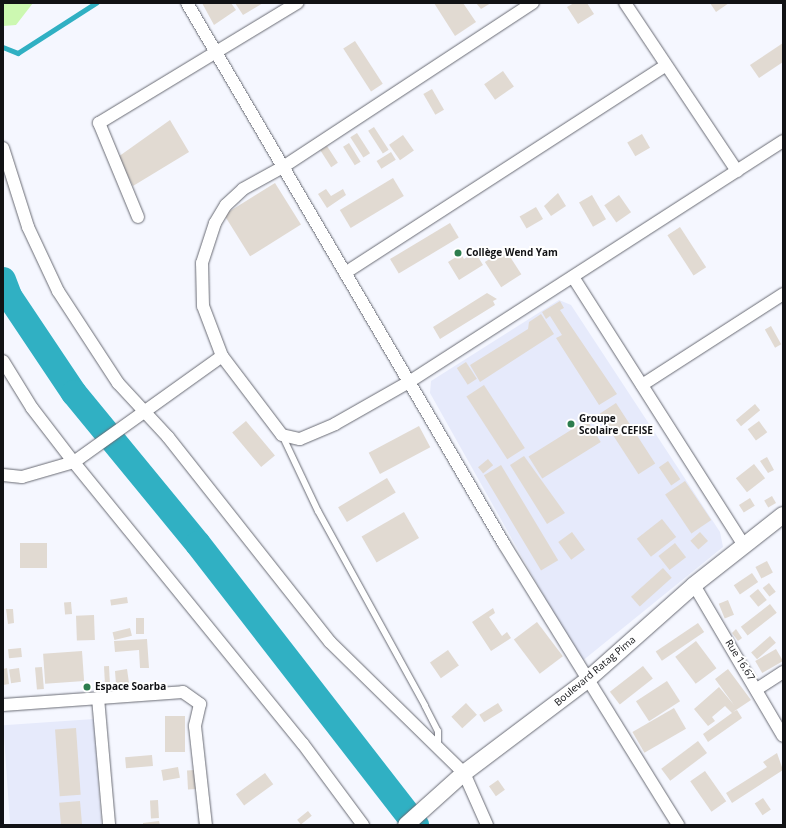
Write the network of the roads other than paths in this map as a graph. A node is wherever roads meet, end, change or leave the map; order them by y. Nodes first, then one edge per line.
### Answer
1 (187, 3) edge
2 (297, 3) edge
3 (533, 3) edge
4 (624, 3) edge
5 (217, 54) junction
6 (665, 66) junction
7 (783, 141) edge
8 (3, 148) edge
9 (283, 167) junction
10 (737, 171) junction
11 (138, 217) dead end
12 (345, 273) junction
13 (573, 277) junction
14 (783, 294) edge
15 (222, 356) junction
16 (3, 361) edge
17 (409, 382) junction
18 (642, 385) junction
19 (143, 410) junction
20 (282, 435) junction
21 (74, 462) junction
22 (3, 476) edge
23 (783, 515) edge
24 (744, 545) junction
25 (694, 585) junction
26 (783, 672) edge
27 (586, 681) junction
28 (757, 689) junction
29 (98, 698) junction
30 (3, 705) edge
31 (783, 736) edge
32 (438, 748) junction
33 (464, 773) junction
34 (110, 825) edge
35 (206, 825) edge
36 (363, 825) edge
37 (406, 825) edge
38 (487, 825) edge
39 (678, 825) edge

1 - 5 street
2 - 5 street
3 - 9 street
4 - 6 street
5 - 9 street
5 - 11 street
6 - 10 street
6 - 12 street
7 - 10 street
8 - 19 street
9 - 12 street
9 - 15 street
10 - 13 street
12 - 17 street
13 - 17 street
13 - 18 street
14 - 18 street
15 - 19 street
15 - 20 street
16 - 21 street
17 - 20 street
17 - 27 street
18 - 24 street
19 - 21 street
19 - 32 street
20 - 32 lane
21 - 22 street
21 - 36 street
23 - 24 street, Boulevard Ratag Pima
24 - 25 street, Boulevard Ratag Pima
25 - 27 street, Boulevard Ratag Pima
25 - 28 street, Rue 16.67
26 - 28 street
27 - 33 street, Boulevard Ratag Pima
27 - 39 street
28 - 31 street, Rue 16.67
29 - 30 street
29 - 34 street
29 - 35 street
32 - 33 street
33 - 37 street, Boulevard Ratag Pima
33 - 38 street

